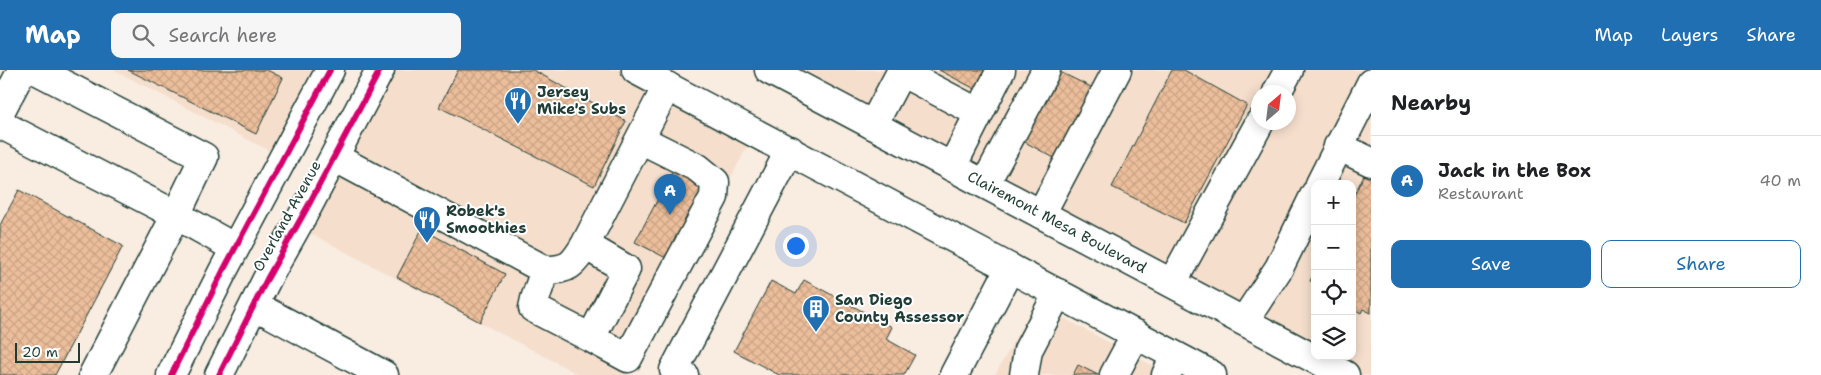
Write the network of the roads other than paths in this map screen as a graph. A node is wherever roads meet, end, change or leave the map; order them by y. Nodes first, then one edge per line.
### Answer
1 (22, 70) edge
2 (36, 70) edge
3 (330, 70) edge
4 (380, 70) edge
5 (636, 70) edge
6 (769, 70) edge
7 (1001, 70) edge
8 (1046, 70) edge
9 (1118, 70) edge
10 (1289, 70) edge
11 (902, 71) edge
12 (1371, 83) edge
13 (1281, 85) edge
14 (667, 86) junction
15 (0, 112) edge
16 (979, 113) junction
17 (0, 124) edge
18 (873, 125) junction
19 (1256, 130) edge
20 (640, 139) junction
21 (1338, 146) junction
22 (790, 150) junction
23 (334, 157) junction
24 (1371, 162) edge
25 (952, 167) junction
26 (1322, 180) edge
27 (985, 184) junction
28 (1311, 202) edge
29 (1041, 214) junction
30 (176, 215) junction
31 (585, 246) junction
32 (235, 248) junction
33 (1010, 268) junction
34 (545, 270) junction
35 (1172, 283) junction
36 (1058, 293) junction
37 (254, 305) junction
38 (1244, 321) junction
39 (1136, 334) junction
40 (591, 338) junction
41 (1171, 365) edge
42 (1024, 367) edge
43 (92, 375) edge
44 (172, 375) edge
45 (220, 375) edge
46 (384, 375) edge
47 (684, 375) edge
48 (954, 375) edge
49 (1114, 375) edge
50 (1212, 375) edge
51 (1345, 375) edge

1 - 15 main road
2 - 30 main road
3 - 32 main road, Overland Avenue
4 - 23 main road, Overland Avenue
5 - 14 main road
6 - 18 main road, Clairemont Mesa Boulevard
7 - 16 main road
8 - 27 main road
9 - 29 main road
10 - 13 main road
11 - 16 main road
11 - 18 main road
12 - 21 main road
14 - 20 main road
14 - 22 main road
16 - 25 main road
17 - 30 main road
18 - 25 main road, Clairemont Mesa Boulevard
19 - 35 main road
20 - 31 main road
20 - 40 main road
21 - 24 main road
21 - 26 main road
22 - 33 main road
22 - 47 main road
23 - 34 main road
23 - 37 main road, Overland Avenue
25 - 27 main road, Clairemont Mesa Boulevard
27 - 29 main road, Clairemont Mesa Boulevard
28 - 38 main road
29 - 35 main road, Clairemont Mesa Boulevard
30 - 32 main road
30 - 43 main road
31 - 34 main road
31 - 40 main road
32 - 44 main road, Overland Avenue
33 - 36 main road
33 - 48 main road
34 - 40 main road
35 - 38 main road, Clairemont Mesa Boulevard
36 - 39 main road
36 - 42 main road
37 - 45 main road, Overland Avenue
37 - 46 main road
38 - 51 main road, Clairemont Mesa Boulevard
39 - 41 main road
39 - 49 main road
41 - 50 main road

